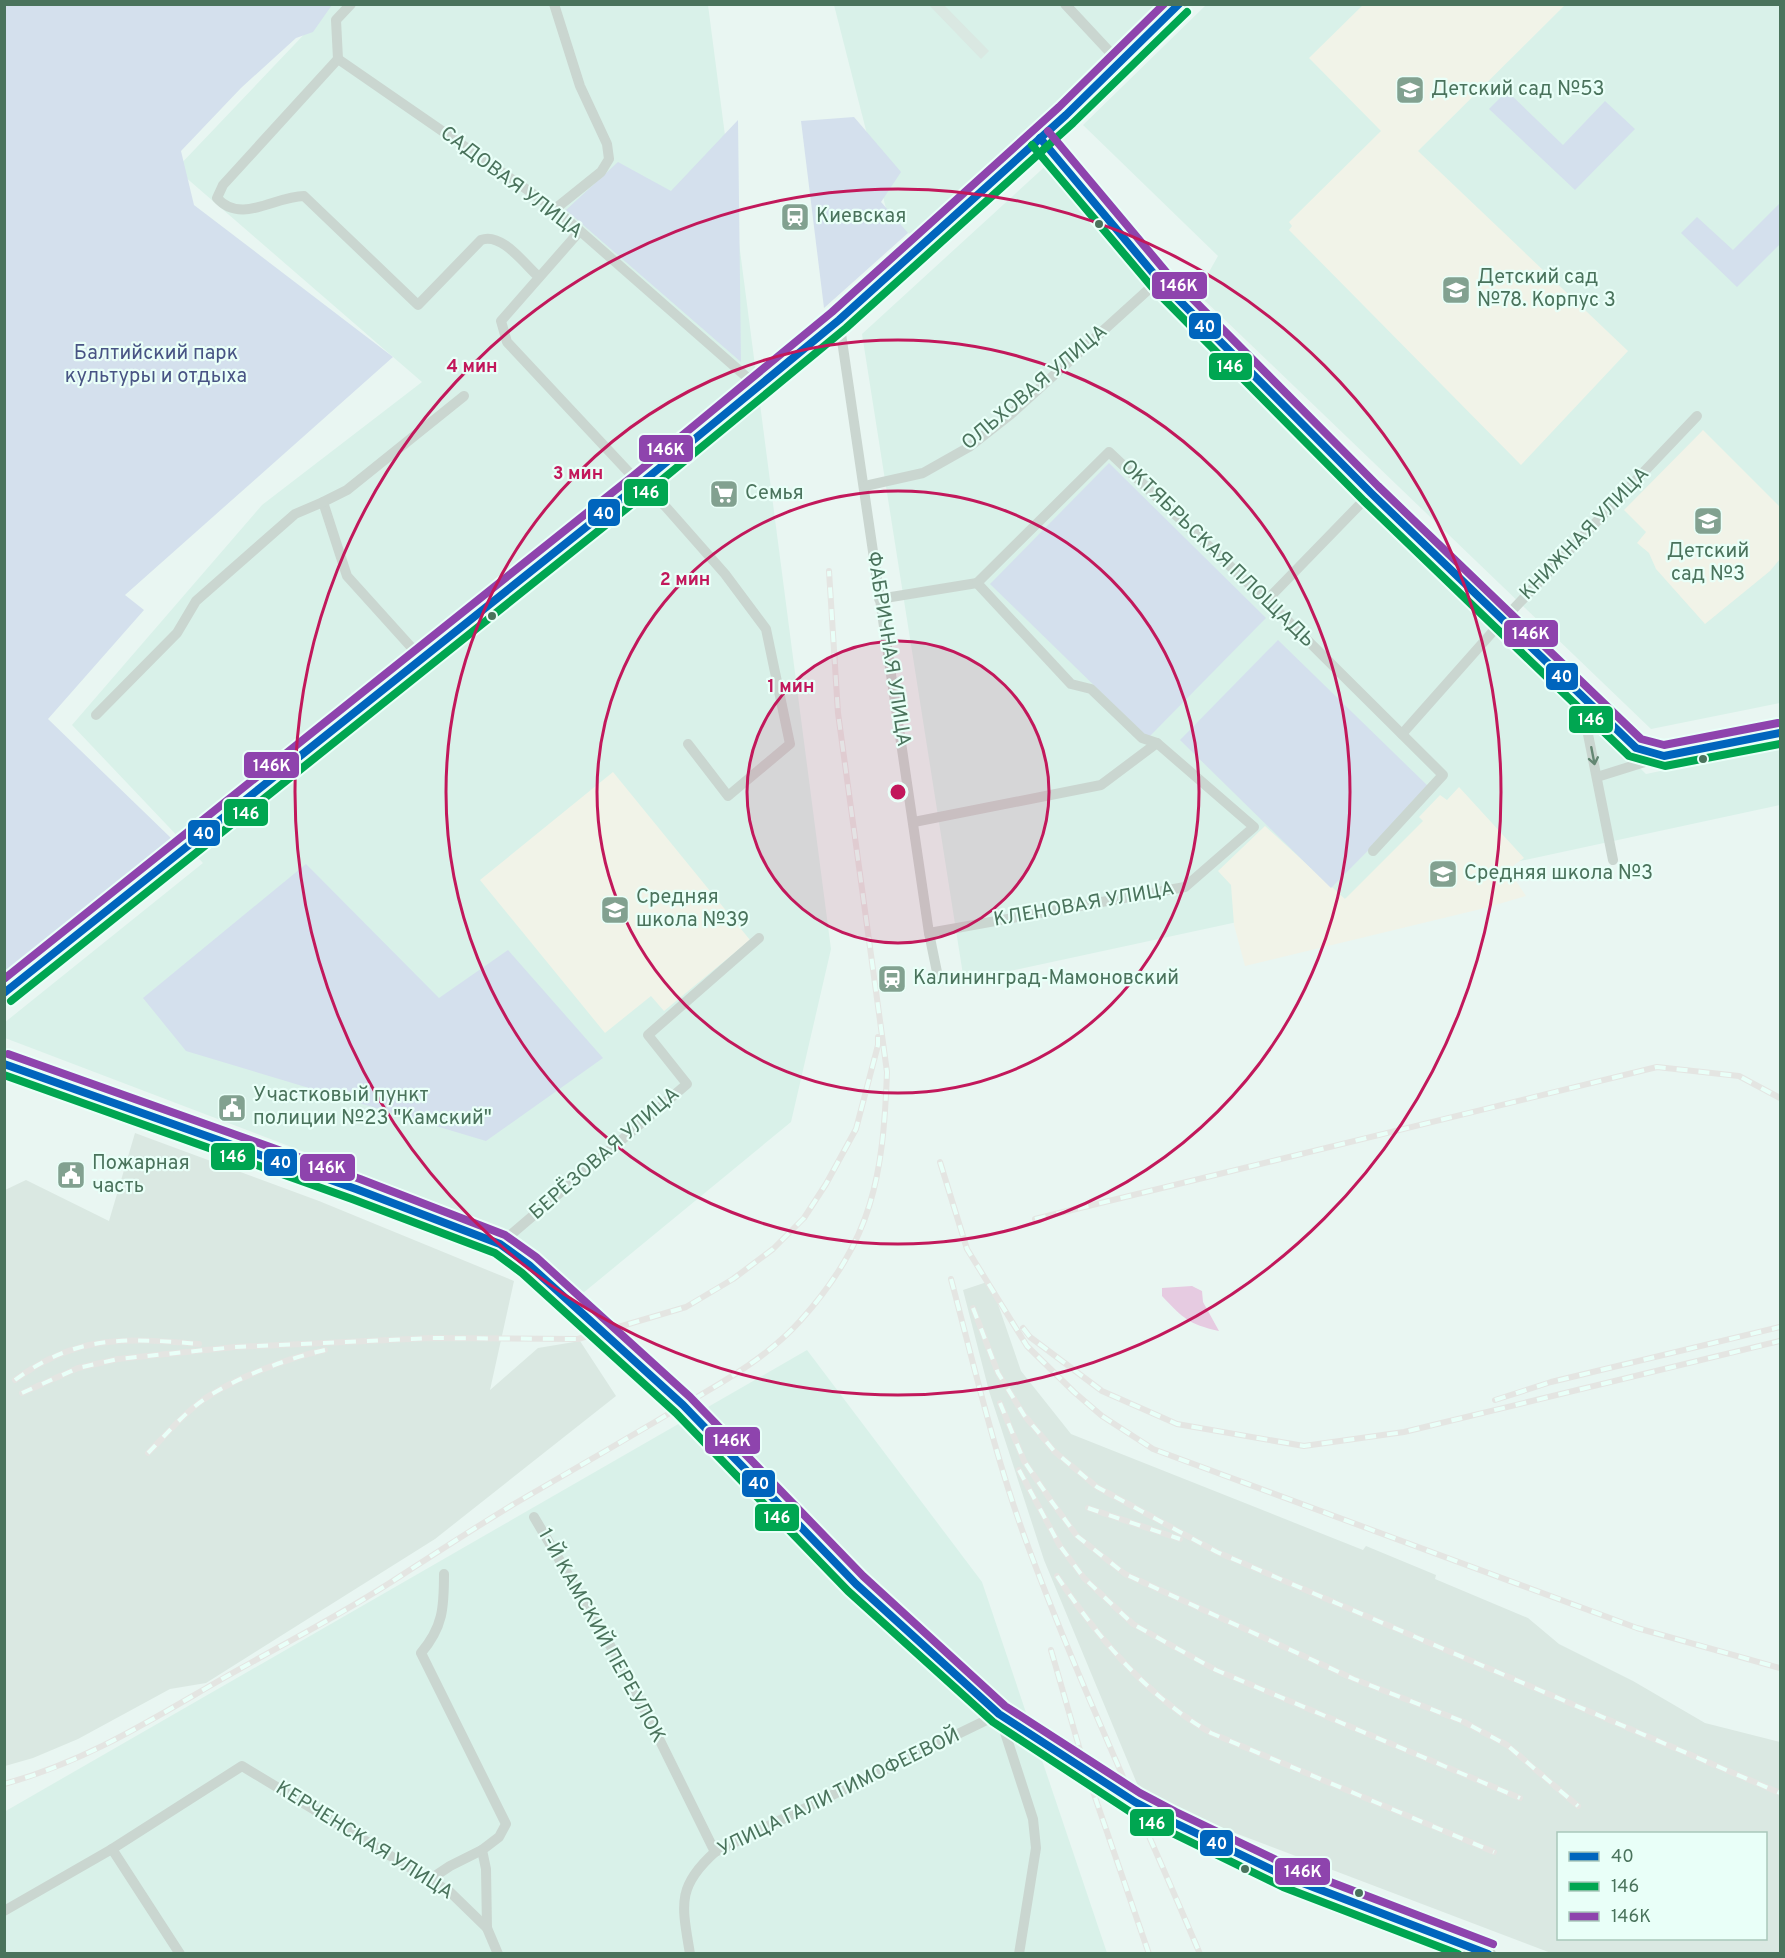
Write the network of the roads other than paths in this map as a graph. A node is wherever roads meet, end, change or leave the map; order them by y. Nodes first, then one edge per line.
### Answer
1 (351, 4) edge
2 (554, 4) edge
3 (1065, 4) edge
4 (1180, 4) edge
5 (338, 59) junction
6 (1120, 63) junction
7 (1040, 138) junction
8 (555, 209) junction
9 (579, 232) junction
10 (539, 277) junction
11 (1159, 280) junction
12 (839, 320) junction
13 (761, 385) junction
14 (464, 396) dead end
15 (1697, 416) dead end
16 (640, 484) junction
17 (864, 486) junction
18 (1371, 493) junction
19 (323, 502) junction
20 (977, 583) junction
21 (879, 599) junction
22 (1267, 600) junction
23 (1504, 619) junction
24 (421, 658) junction
25 (1580, 694) junction
26 (96, 715) dead end
27 (1780, 733) edge
28 (1402, 734) junction
29 (1156, 743) junction
30 (688, 744) dead end
31 (1664, 756) junction
32 (1597, 777) junction
33 (914, 822) junction
34 (1373, 851) dead end
35 (1613, 860) dead end
36 (929, 933) junction
37 (759, 938) dead end
38 (938, 977) dead end
39 (4, 993) edge
40 (4, 1064) edge
41 (500, 1244) junction
42 (534, 1517) dead end
43 (444, 1574) dead end
44 (999, 1714) junction
45 (112, 1850) junction
46 (482, 1850) junction
47 (715, 1852) junction
48 (429, 1880) junction
49 (4, 1911) edge
50 (487, 1928) junction
51 (180, 1953) edge
52 (498, 1953) edge
53 (690, 1953) edge
54 (1018, 1953) edge
55 (1489, 1953) edge

1 - 5 street
2 - 8 street
3 - 6 street
4 - 6 main road
5 - 8 street, САДОВАЯ УЛИЦА
5 - 10 street
6 - 7 main road
7 - 11 main road
7 - 12 main road
8 - 9 street, САДОВАЯ УЛИЦА
9 - 10 street
9 - 13 street, САДОВАЯ УЛИЦА
10 - 16 street
11 - 17 street, ОЛЬХОВАЯ УЛИЦА
11 - 18 main road
12 - 13 main road
12 - 17 street, ФАБРИЧНАЯ УЛИЦА
13 - 16 main road
14 - 19 street
15 - 23 street, КНИЖНАЯ УЛИЦА
16 - 24 main road
16 - 30 street
17 - 21 street, ФАБРИЧНАЯ УЛИЦА
18 - 22 street
18 - 23 main road
19 - 24 street
19 - 26 street
20 - 21 street
20 - 22 street, ОКТЯБРЬСКАЯ ПЛОЩАДЬ
20 - 29 street
21 - 33 street, ФАБРИЧНАЯ УЛИЦА
22 - 28 street, ОКТЯБРЬСКАЯ ПЛОЩАДЬ
23 - 25 main road
23 - 28 street, КНИЖНАЯ УЛИЦА
24 - 39 main road
25 - 31 main road
25 -> 32 street
27 - 31 main road
28 - 34 street, ОКТЯБРЬСКАЯ ПЛОЩАДЬ
29 - 33 street
29 - 36 street, КЛЕНОВАЯ УЛИЦА
31 - 32 street
32 - 35 street
33 - 36 street, ФАБРИЧНАЯ УЛИЦА
36 - 38 street, ФАБРИЧНАЯ УЛИЦА
37 - 41 street, БЕРЁЗОВАЯ УЛИЦА
40 - 41 main road
41 - 44 main road
42 - 47 street, 1-Й КАМСКИЙ ПЕРЕУЛОК
43 - 46 street
44 - 47 street, УЛИЦА ГАЛИ ТИМОФЕЕВОЙ
44 - 54 street
44 - 55 main road
45 - 48 street, КЕРЧЕНСКАЯ УЛИЦА
45 - 49 street
45 - 51 street
46 - 48 street
46 - 50 street
47 - 53 street, УЛИЦА ГАЛИ ТИМОФЕЕВОЙ
48 - 50 street, КЕРЧЕНСКАЯ УЛИЦА
50 - 52 street, КЕРЧЕНСКАЯ УЛИЦА

